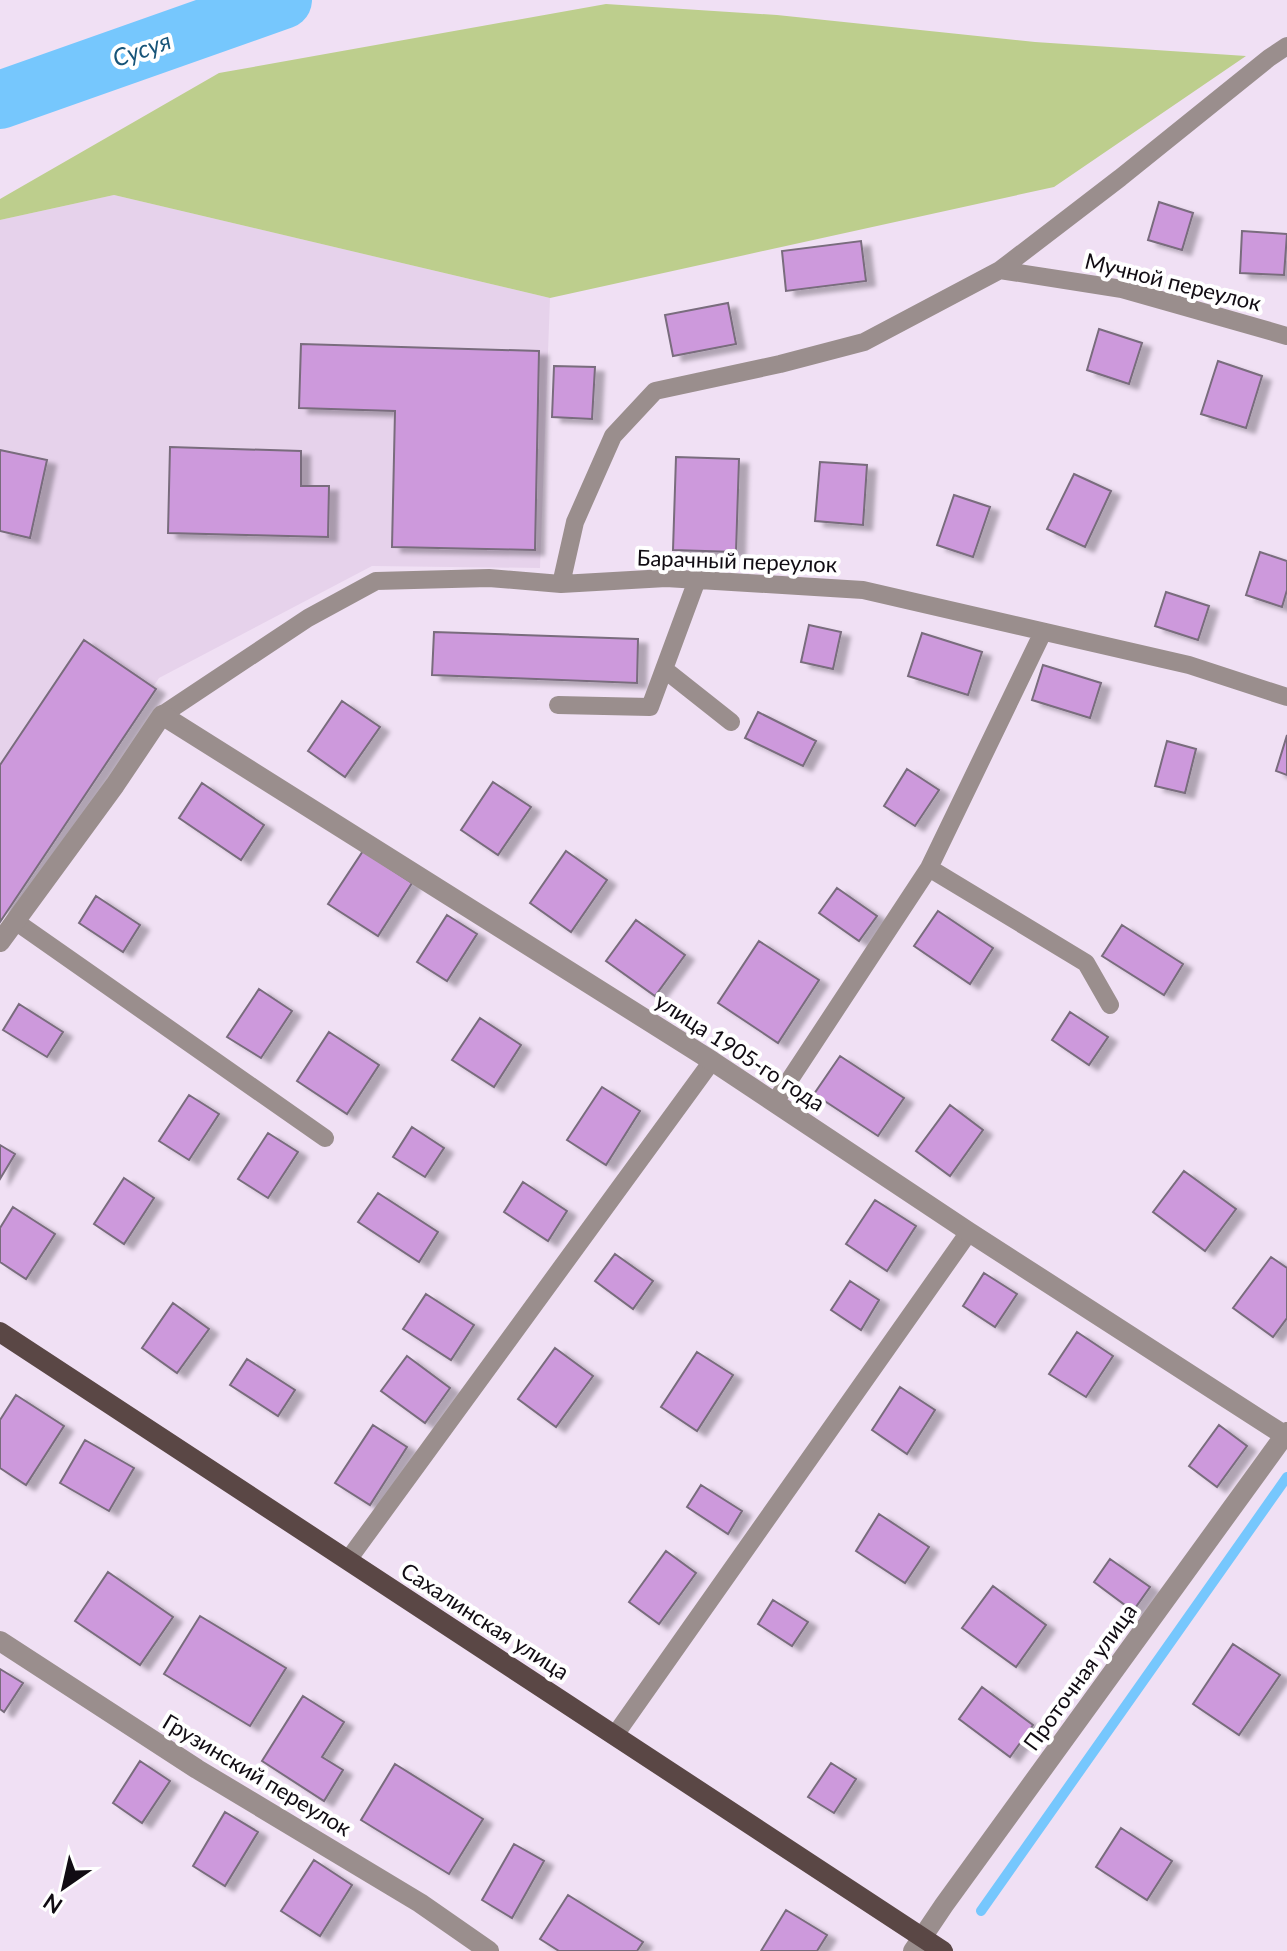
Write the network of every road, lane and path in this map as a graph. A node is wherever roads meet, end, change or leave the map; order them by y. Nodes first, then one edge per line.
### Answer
1 (1287, 46) edge
2 (1000, 270) junction
3 (1287, 336) edge
4 (697, 580) junction
5 (561, 584) junction
6 (1043, 632) junction
7 (664, 669) junction
8 (1287, 697) edge
9 (558, 705) dead end
10 (162, 715) junction
11 (731, 722) dead end
12 (929, 868) junction
13 (15, 921) junction
14 (0, 942) edge
15 (1110, 1005) dead end
16 (712, 1061) junction
17 (775, 1102) junction
18 (325, 1138) dead end
19 (969, 1232) junction
20 (0, 1332) edge
21 (1286, 1435) edge
22 (348, 1560) junction
23 (0, 1641) edge
24 (615, 1735) junction
25 (917, 1944) edge
26 (489, 1951) edge
27 (943, 1951) edge

1 - 2 lane
2 - 3 lane, Мучной переулок
2 - 5 lane
4 - 5 lane, Барачный переулок
4 - 6 lane, Барачный переулок
4 - 7 lane
5 - 10 lane, Барачный переулок
6 - 8 lane, Барачный переулок
6 - 12 lane
7 - 9 lane
7 - 11 lane
10 - 13 street
10 - 16 street, улица 1905-го года
12 - 15 lane
12 - 17 lane
13 - 14 street
13 - 18 lane
16 - 17 street, улица 1905-го года
16 - 22 lane
17 - 19 street, улица 1905-го года
19 - 21 street, улица 1905-го года
19 - 24 lane
20 - 22 main road, Сахалинская улица
21 - 25 street, Проточная улица
22 - 24 main road, Сахалинская улица
23 - 26 street, Грузинский переулок
24 - 25 main road, Сахалинская улица
25 - 27 main road, Сахалинская улица

